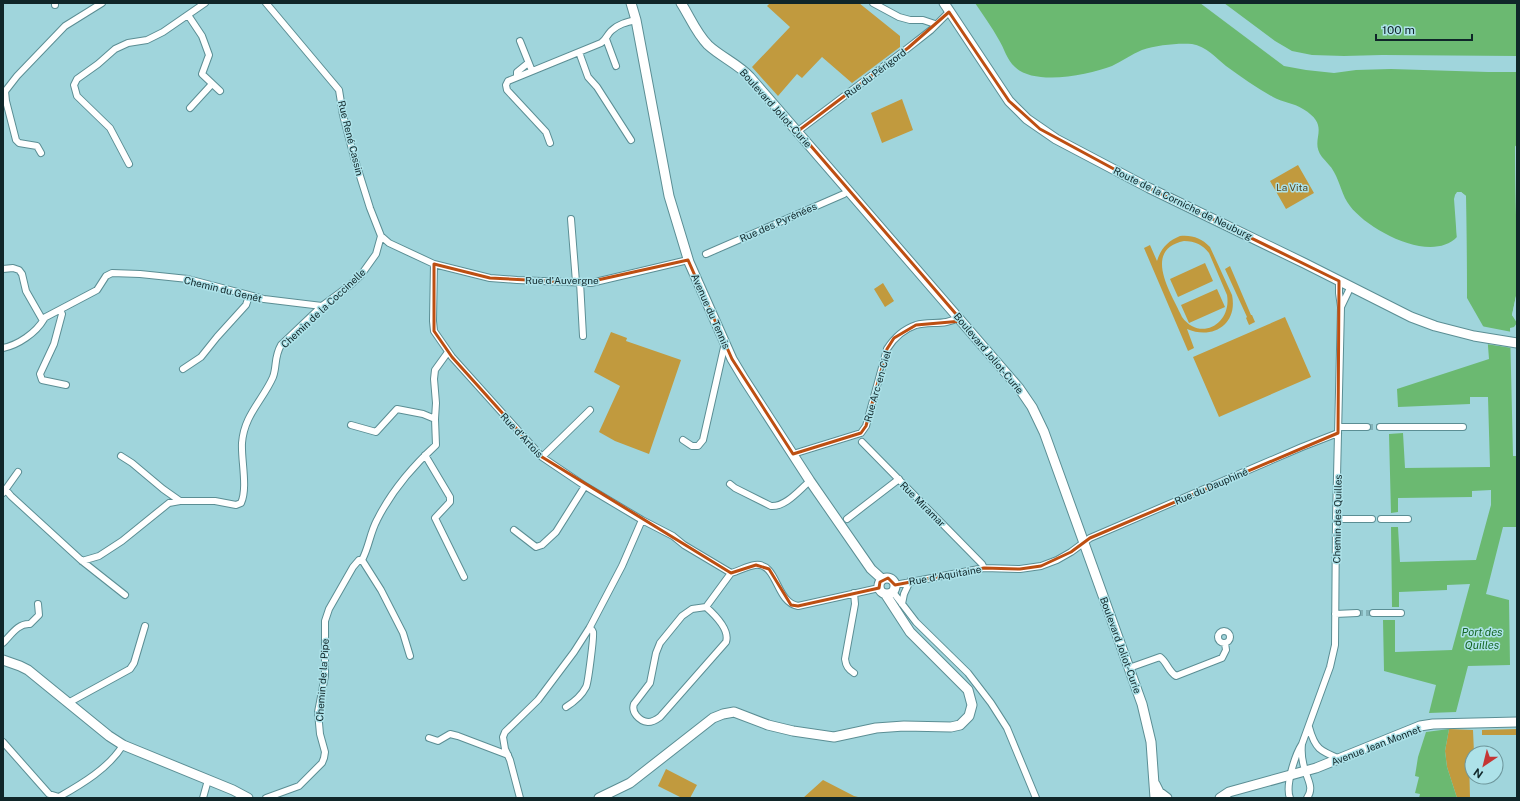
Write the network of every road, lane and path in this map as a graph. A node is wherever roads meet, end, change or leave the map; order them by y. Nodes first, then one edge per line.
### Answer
1 (102, 3) edge
2 (205, 3) edge
3 (266, 3) edge
4 (631, 3) edge
5 (681, 3) edge
6 (873, 3) edge
7 (944, 3) edge
8 (950, 12) junction
9 (188, 15) junction
10 (636, 20) junction
11 (935, 24) junction
12 (606, 39) junction
13 (520, 41) dead end
14 (579, 52) junction
15 (528, 63) junction
16 (616, 66) dead end
17 (532, 71) junction
18 (517, 76) junction
19 (212, 84) junction
20 (220, 91) dead end
21 (4, 93) edge
22 (190, 108) dead end
23 (798, 131) junction
24 (630, 140) dead end
25 (550, 143) dead end
26 (41, 153) dead end
27 (129, 164) dead end
28 (849, 190) junction
29 (571, 219) dead end
30 (381, 236) junction
31 (706, 254) dead end
32 (688, 260) junction
33 (434, 264) junction
34 (3, 269) edge
35 (1340, 281) junction
36 (578, 282) junction
37 (1351, 286) junction
38 (249, 296) junction
39 (322, 306) junction
40 (1341, 307) junction
41 (60, 310) junction
42 (959, 317) junction
43 (44, 319) junction
44 (583, 336) dead end
45 (725, 343) junction
46 (1517, 343) edge
47 (3, 348) edge
48 (448, 352) junction
49 (183, 369) dead end
50 (66, 386) dead end
51 (590, 410) dead end
52 (435, 419) junction
53 (351, 425) dead end
54 (1367, 427) tunnel mouth
55 (1380, 427) tunnel mouth
56 (1464, 427) dead end
57 (1338, 430) junction
58 (683, 440) dead end
59 (862, 442) dead end
60 (793, 454) junction
61 (425, 455) junction
62 (121, 456) dead end
63 (542, 457) junction
64 (18, 472) dead end
65 (899, 479) junction
66 (810, 481) junction
67 (730, 484) dead end
68 (585, 486) junction
69 (5, 491) edge
70 (180, 501) junction
71 (847, 518) dead end
72 (1381, 518) dead end
73 (1336, 519) junction
74 (1372, 519) dead end
75 (1408, 519) dead end
76 (642, 520) junction
77 (514, 530) dead end
78 (1084, 542) junction
79 (82, 560) junction
80 (362, 560) junction
81 (984, 568) junction
82 (731, 573) junction
83 (464, 577) dead end
84 (910, 581) junction
85 (880, 584) junction
86 (891, 590) junction
87 (854, 593) junction
88 (125, 595) dead end
89 (38, 604) dead end
90 (902, 604) junction
91 (706, 606) junction
92 (1358, 613) tunnel mouth
93 (1373, 613) tunnel mouth
94 (1401, 613) dead end
95 (1335, 614) junction
96 (145, 626) dead end
97 (590, 627) junction
98 (3, 643) edge
99 (1225, 643) dead end
100 (410, 656) dead end
101 (3, 660) edge
102 (1129, 668) junction
103 (854, 673) dead end
104 (68, 703) junction
105 (566, 707) dead end
106 (1517, 722) edge
107 (1308, 727) junction
108 (429, 738) dead end
109 (3, 742) edge
110 (1302, 744) junction
111 (122, 745) junction
112 (508, 755) junction
113 (1340, 759) junction
114 (1305, 771) junction
115 (1291, 775) junction
116 (208, 780) junction
117 (1155, 784) junction
118 (1238, 790) junction
119 (70, 795) edge
120 (1288, 796) edge
121 (203, 798) edge
122 (248, 798) edge
123 (266, 798) edge
124 (520, 798) edge
125 (598, 798) edge
126 (1036, 798) edge
127 (1155, 798) edge
128 (1167, 798) edge
129 (1220, 798) edge
130 (1231, 798) edge
131 (1307, 798) edge

1 - 21 street
2 - 9 street
3 - 30 street, Rue René Cassin
4 - 10 street, Avenue du Tennis
5 - 23 street, Boulevard Joliot-Curie
6 - 11 street
7 - 8 street, Route de la Corniche de Neuburg
8 - 11 street, Rue du Périgord
8 - 35 street, Route de la Corniche de Neuburg
9 - 19 street
9 - 27 street
10 - 12 street
10 - 32 street, Avenue du Tennis
11 - 23 street, Rue du Périgord
12 - 14 street
12 - 16 street
13 - 15 street
14 - 17 street
14 - 24 street
15 - 17 street
15 - 18 street
17 - 18 street
18 - 25 street
19 - 20 street
19 - 22 street
21 - 26 street
23 - 28 street, Boulevard Joliot-Curie
28 - 31 street, Rue des Pyrénées
28 - 42 street, Boulevard Joliot-Curie
29 - 36 street
30 - 33 street
30 - 39 street, Chemin de la Coccinelle
32 - 36 street, Rue d'Auvergne
32 - 45 street, Avenue du Tennis
33 - 36 street, Rue d'Auvergne
33 - 48 street, Rue d'Artois
34 - 43 street
35 - 37 street, Route de la Corniche de Neuburg
35 - 40 street, Chemin des Quilles
36 - 44 street
37 - 40 street, Chemin des Quilles
37 - 46 street, Route de la Corniche de Neuburg
38 - 39 street, Chemin du Genêt
38 - 41 street, Chemin du Genêt
38 - 49 street
39 - 70 street, Chemin de la Coccinelle
40 - 57 street, Chemin des Quilles
41 - 43 street, Chemin du Genêt
41 - 50 street
42 - 60 street, Rue Arc-en-Ciel
42 - 78 street, Boulevard Joliot-Curie
43 - 47 street, Chemin du Genêt
45 - 58 street
45 - 60 street, Avenue du Tennis
48 - 52 street, Chemin de la Pipe
48 - 63 street, Rue d'Artois
51 - 63 street
52 - 53 street
52 - 61 street, Chemin de la Pipe
54 - 57 street
55 - 56 street
57 - 73 street, Chemin des Quilles
57 - 78 street, Rue du Dauphiné
59 - 65 street, Rue Miramar
60 - 66 street, Avenue du Tennis
61 - 80 street, Chemin de la Pipe
61 - 83 street
62 - 70 street
63 - 68 street, Rue d'Artois
64 - 69 street
65 - 71 street
65 - 81 street, Rue Miramar
66 - 67 street
66 - 85 street, Avenue du Tennis
68 - 76 street, Rue d'Artois
68 - 77 street
69 - 79 street
70 - 79 street
72 - 75 street
73 - 74 street
73 - 95 street, Chemin des Quilles
76 - 82 street, Rue d'Artois
76 - 97 street
78 - 81 street, Rue d'Aquitaine
78 - 102 street, Boulevard Joliot-Curie
79 - 88 street
80 - 100 street
80 - 123 street, Chemin de la Pipe
81 - 84 street, Rue d'Aquitaine
82 - 87 street
82 - 91 street
84 - 86 street, Rue d'Aquitaine
84 - 90 street
85 - 86 street, Avenue du Tennis
85 - 86 street
85 - 87 street
86 - 90 street
86 - 125 street, Avenue du Tennis
87 - 103 street
89 - 98 street
90 - 126 street
91 - 91 street
92 - 95 street
93 - 94 street
95 - 107 street, Chemin des Quilles
96 - 104 street
97 - 105 street
97 - 112 street
99 - 102 street
101 - 104 street
102 - 117 street, Boulevard Joliot-Curie
104 - 111 street
106 - 113 street, Avenue Jean Monnet
107 - 110 street, Chemin des Quilles
107 - 113 street
108 - 112 street
109 - 119 street
110 - 114 street, Chemin des Quilles
110 - 115 street, Chemin des Quilles
111 - 116 street
111 - 119 street
112 - 124 street
113 - 114 street, Avenue Jean Monnet
114 - 115 street, Avenue Jean Monnet
114 - 131 street, Chemin des Quilles
115 - 118 street, Avenue Jean Monnet
115 - 120 street, Chemin des Quilles
116 - 121 street
116 - 122 street
117 - 127 street, Boulevard Joliot-Curie
117 - 128 street
118 - 129 street, Avenue Jean Monnet
118 - 130 street

